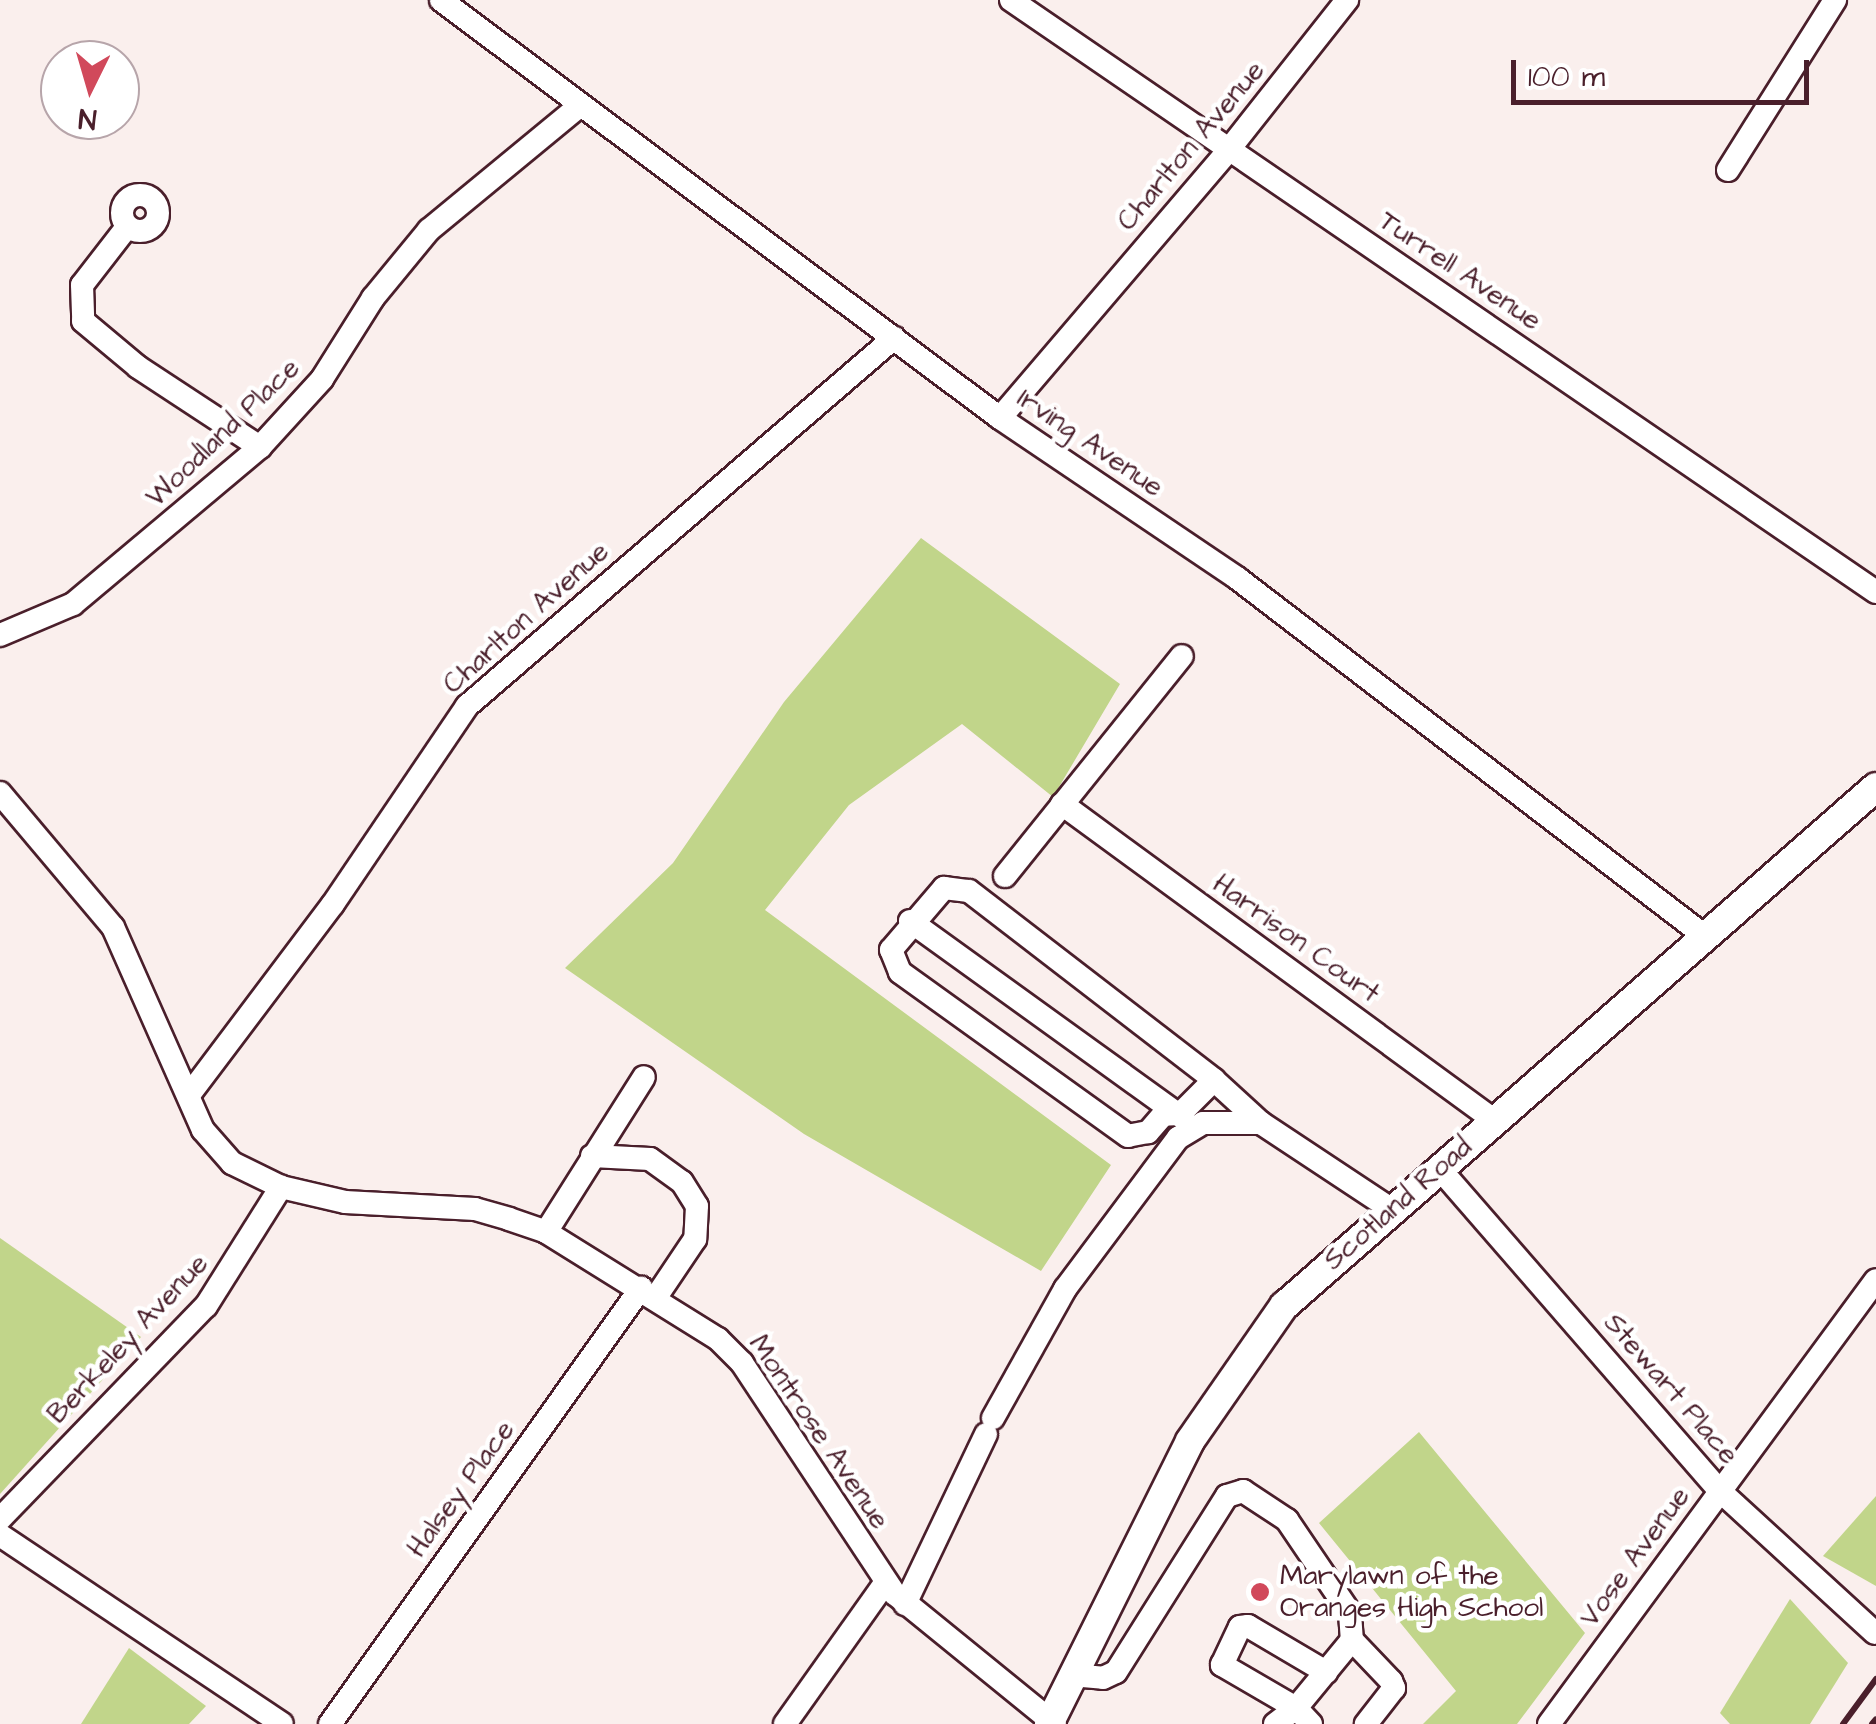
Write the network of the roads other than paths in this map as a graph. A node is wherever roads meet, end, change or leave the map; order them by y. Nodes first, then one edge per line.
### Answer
1 (440, 0) edge
2 (1011, 0) edge
3 (1347, 0) edge
4 (1835, 0) edge
5 (578, 106) junction
6 (1228, 152) junction
7 (1728, 170) dead end
8 (128, 227) dead end
9 (894, 338) junction
10 (1000, 418) junction
11 (260, 446) junction
12 (1876, 592) edge
13 (0, 635) edge
14 (1182, 656) dead end
15 (1876, 787) edge
16 (0, 793) edge
17 (1062, 804) junction
18 (1005, 876) dead end
19 (910, 922) junction
20 (1706, 936) junction
21 (644, 1077) dead end
22 (1214, 1080) junction
23 (188, 1095) junction
24 (1178, 1119) junction
25 (1495, 1121) junction
26 (1262, 1123) junction
27 (592, 1156) junction
28 (1439, 1168) junction
29 (281, 1187) junction
30 (1392, 1209) junction
31 (546, 1232) junction
32 (1876, 1280) edge
33 (648, 1293) junction
34 (1720, 1491) junction
35 (0, 1518) edge
36 (0, 1535) edge
37 (886, 1582) junction
38 (905, 1604) junction
39 (1875, 1633) edge
40 (1352, 1640) junction
41 (1326, 1672) junction
42 (1071, 1675) junction
43 (1303, 1716) edge
44 (1051, 1723) edge
45 (282, 1724) edge
46 (330, 1724) edge
47 (785, 1724) edge
48 (1276, 1724) edge
49 (1366, 1724) edge
50 (1549, 1724) edge

1 - 5 street, Irving Avenue
2 - 6 street, Turrell Avenue
3 - 6 street, Charlton Avenue
4 - 7 street
5 - 9 street, Irving Avenue
5 - 11 street, Woodland Place
6 - 10 street, Charlton Avenue
6 - 12 street, Turrell Avenue
8 - 11 street
9 - 10 street, Irving Avenue
9 - 23 street, Charlton Avenue
10 - 20 street, Irving Avenue
11 - 13 street, Woodland Place
14 - 17 street
15 - 20 main road, Scotland Road
16 - 23 street, Montrose Avenue
17 - 18 street
17 - 25 street, Harrison Court
19 - 22 street
19 - 24 street
19 - 24 street
20 - 25 main road, Scotland Road
21 - 27 street
22 - 24 street
22 - 26 street
23 - 29 street, Montrose Avenue
24 - 26 street
24 - 38 street
25 - 28 main road, Scotland Road
26 - 30 street
27 - 31 street
27 - 33 street
28 - 30 main road, Scotland Road
28 - 34 street, Stewart Place
29 - 31 street, Montrose Avenue
29 - 35 street, Berkeley Avenue
30 - 42 main road, Scotland Road
31 - 33 street, Montrose Avenue
32 - 34 street, Vose Avenue
33 - 37 street, Montrose Avenue
33 - 46 street, Halsey Place
34 - 39 street, Stewart Place
34 - 50 street, Vose Avenue
36 - 45 street
37 - 38 street, Montrose Avenue
37 - 47 street
38 - 44 street, Montrose Avenue
40 - 41 street
40 - 42 street
40 - 49 street
41 - 43 street
41 - 43 street
42 - 44 main road, Scotland Road
43 - 48 street

